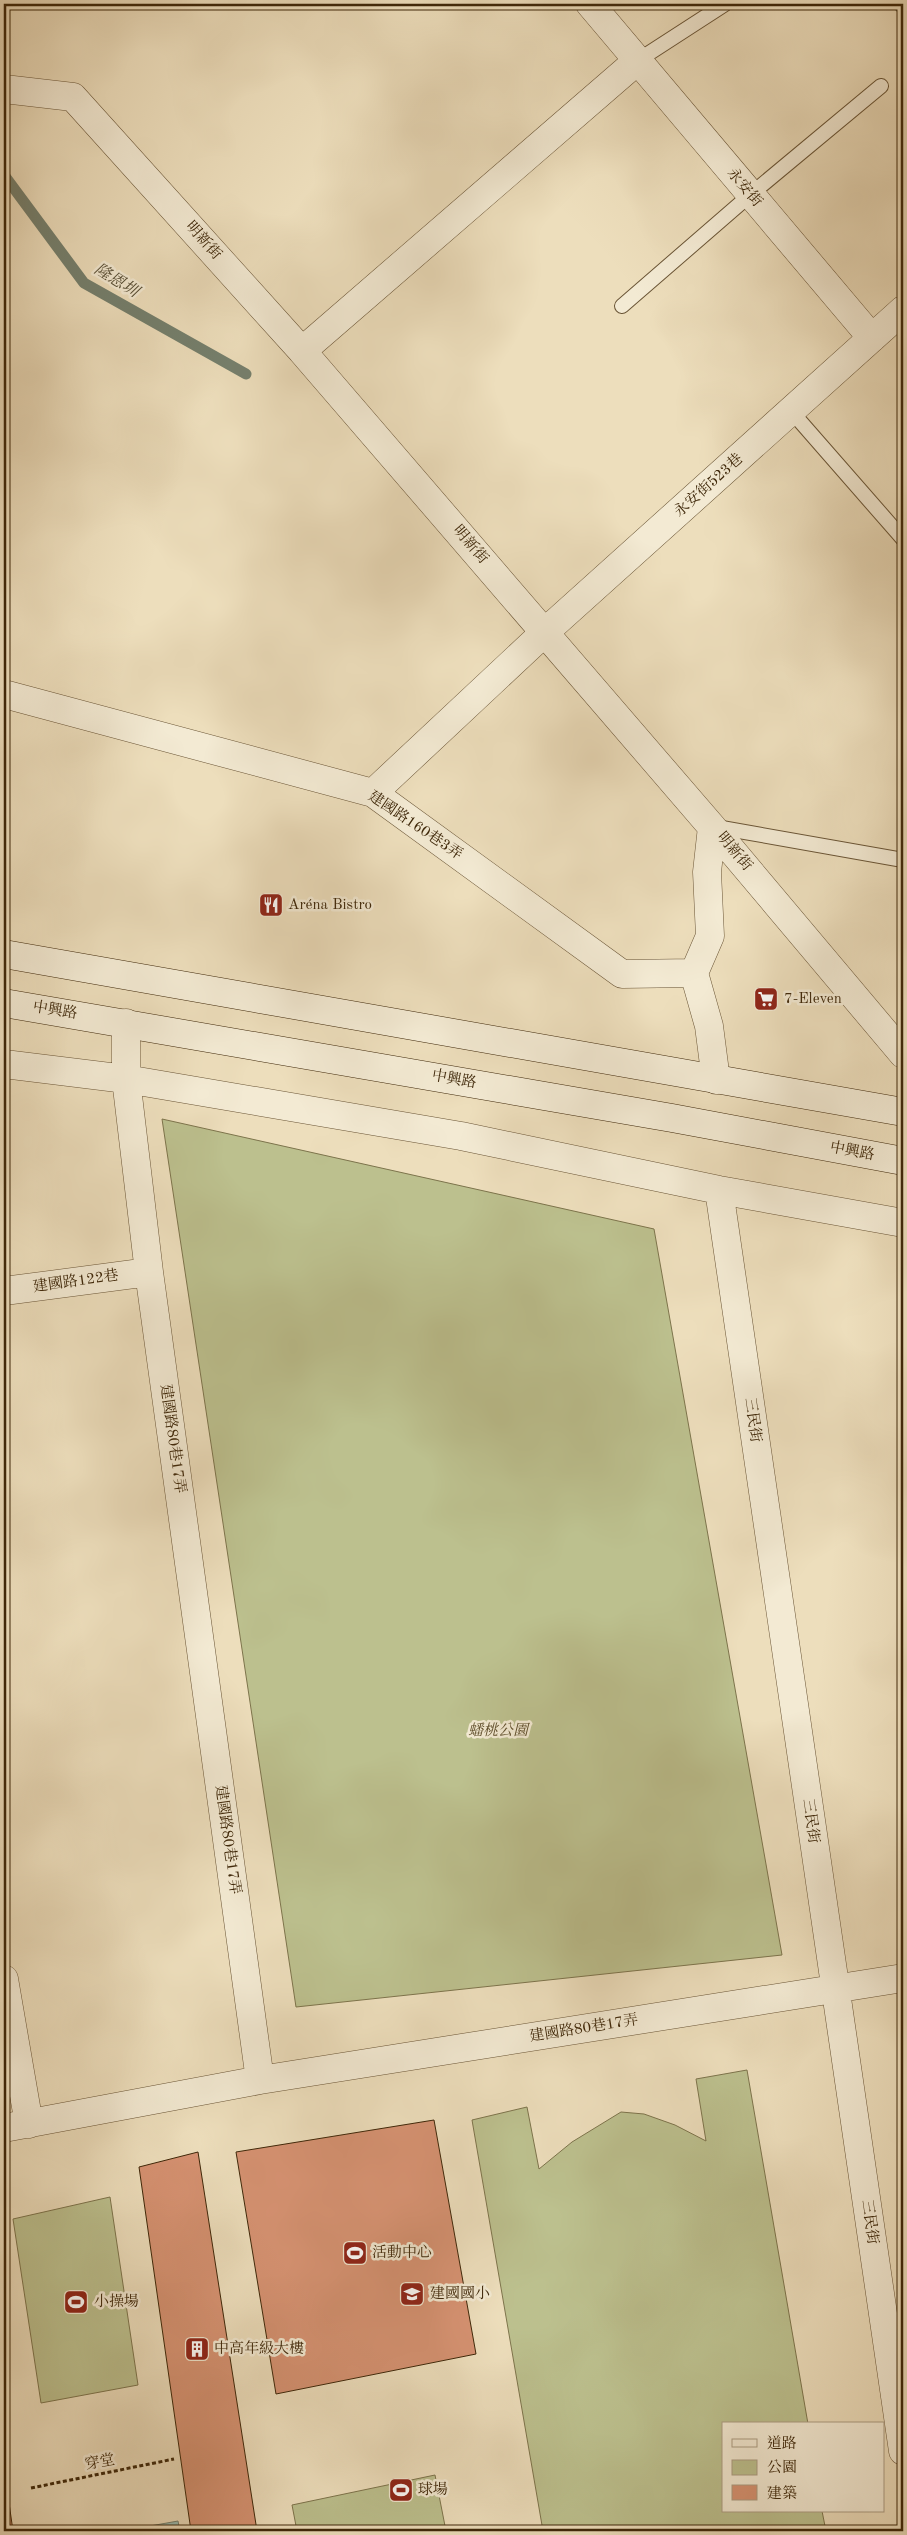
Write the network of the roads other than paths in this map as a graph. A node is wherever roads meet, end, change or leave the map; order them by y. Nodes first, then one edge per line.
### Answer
1 (590, 4) edge
2 (725, 4) edge
3 (637, 61) junction
4 (881, 86) dead end
5 (4, 88) edge
6 (750, 195) junction
7 (622, 306) dead end
8 (903, 310) edge
9 (872, 338) junction
10 (302, 352) junction
11 (792, 412) junction
12 (903, 540) edge
13 (545, 632) junction
14 (4, 694) edge
15 (372, 793) junction
16 (712, 827) junction
17 (903, 860) edge
18 (4, 954) edge
19 (694, 973) junction
20 (4, 1003) edge
21 (126, 1023) junction
22 (903, 1054) edge
23 (4, 1064) edge
24 (126, 1079) junction
25 (716, 1080) junction
26 (903, 1112) edge
27 (903, 1161) edge
28 (719, 1190) junction
29 (903, 1223) edge
30 (149, 1272) junction
31 (4, 1291) edge
32 (903, 1978) edge
33 (4, 1979) edge
34 (834, 1990) junction
35 (260, 2080) junction
36 (16, 2126) edge
37 (903, 2451) edge

1 - 3 street, 永安街
2 - 3 lane
3 - 6 street, 永安街
3 - 10 street
4 - 6 lane
5 - 10 street, 明新街
6 - 7 lane
6 - 9 street, 永安街
8 - 9 street
9 - 11 street, 永安街523巷
10 - 13 street, 明新街
11 - 12 lane
11 - 13 street, 永安街523巷
13 - 15 street, 永安街523巷
13 - 16 street, 明新街
14 - 15 street, 建國路160巷3弄
15 - 19 street, 建國路160巷3弄
16 - 17 lane
16 - 19 street
16 - 22 street, 明新街
18 - 25 street
19 - 25 street
20 - 21 street, 中興路
21 - 24 street, 建國路80巷17弄
21 - 27 street, 中興路
23 - 24 street
24 - 28 street
24 - 30 street, 建國路80巷17弄
25 - 26 street
28 - 29 street
28 - 34 street, 三民街
30 - 31 street, 建國路122巷
30 - 35 street, 建國路80巷17弄
32 - 34 street, 建國路80巷17弄
33 - 36 street
34 - 35 street, 建國路80巷17弄
34 - 37 street, 三民街
35 - 36 street

